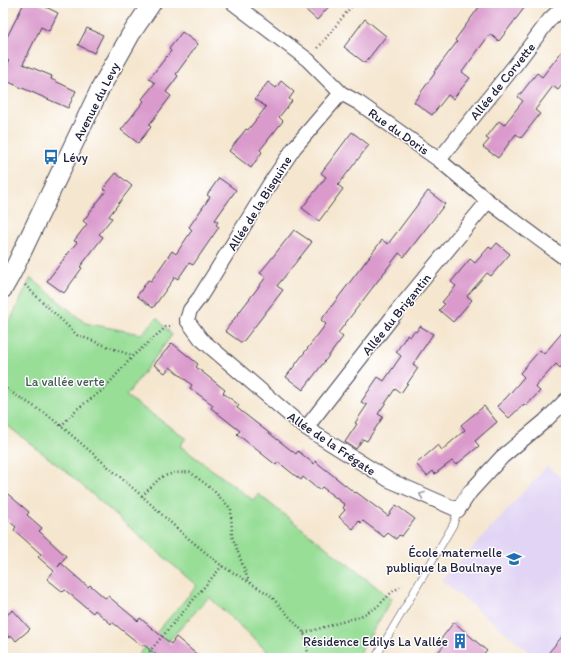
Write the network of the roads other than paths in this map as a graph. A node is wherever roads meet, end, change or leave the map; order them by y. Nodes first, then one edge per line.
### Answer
1 (152, 3) edge
2 (234, 3) edge
3 (566, 4) edge
4 (341, 93) junction
5 (439, 160) junction
6 (488, 201) junction
7 (566, 259) edge
8 (3, 289) edge
9 (187, 320) joint
10 (566, 400) edge
11 (306, 428) junction
12 (458, 510) junction
13 (379, 658) edge

1 - 8 street, Avenue du Levy
2 - 4 street, Rue du Doris
3 - 5 street, Allée de Corvette
4 - 5 street, Rue du Doris
4 - 9 street, Allée de la Bisquine
5 - 6 street, Rue du Doris
6 - 7 street, Rue du Doris
6 - 11 street, Allée du Brigantin
9 - 11 street, Allée de la Frégate
10 - 12 street
12 -> 11 street, Allée de la Frégate
12 - 13 lane

